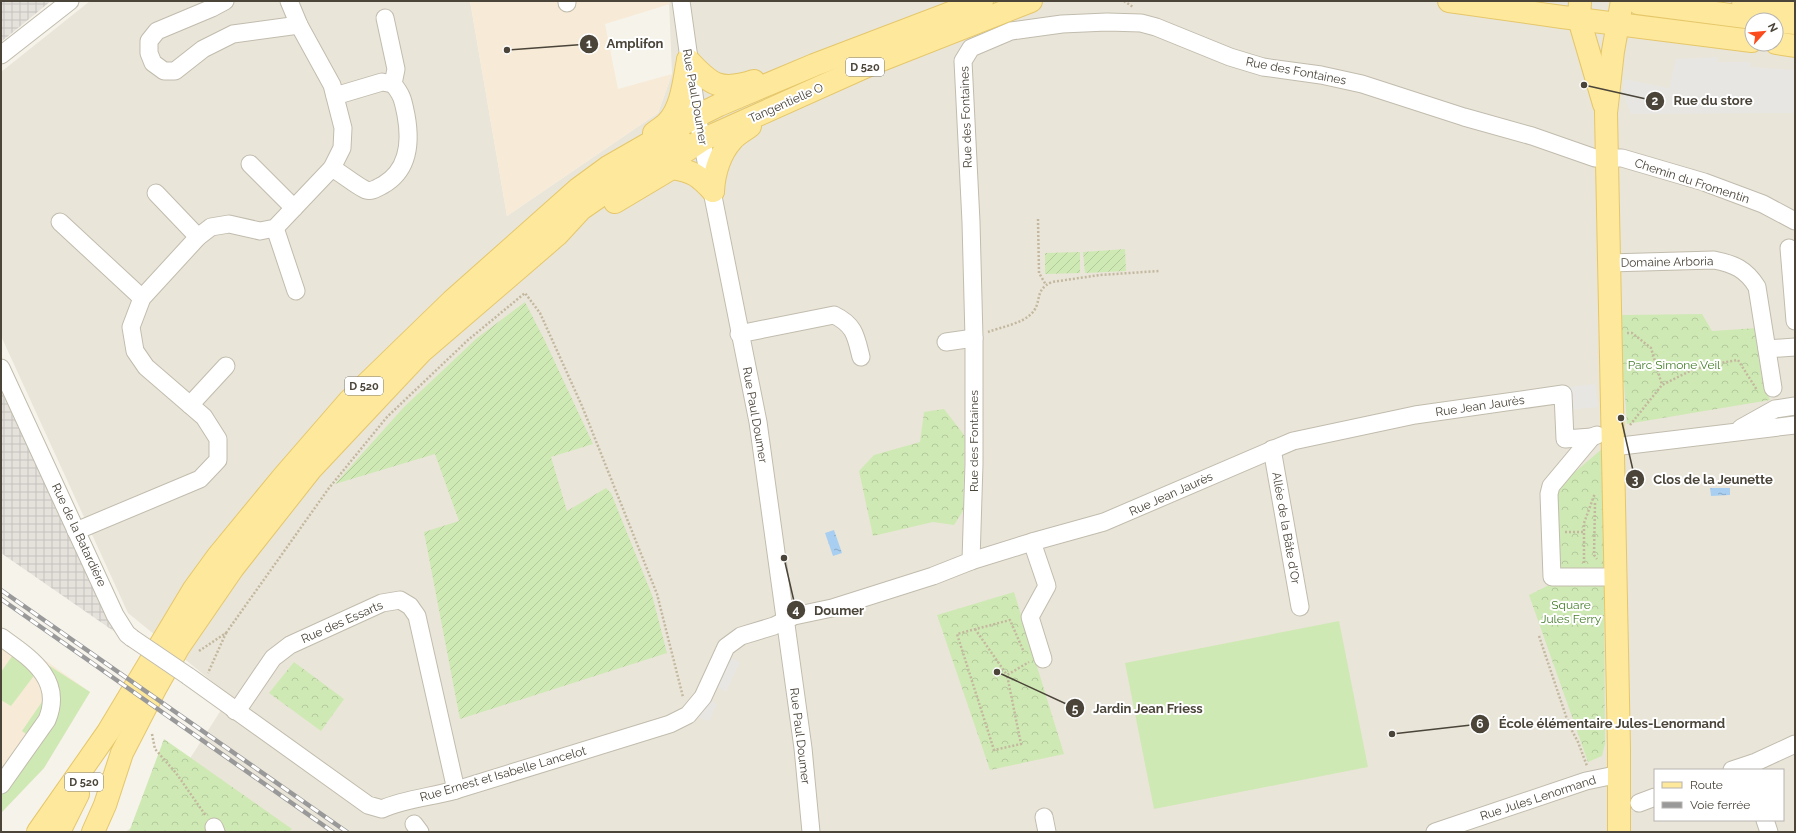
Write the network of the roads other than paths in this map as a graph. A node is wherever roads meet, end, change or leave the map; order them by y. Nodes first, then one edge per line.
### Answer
1 (70, 1) edge
2 (225, 1) edge
3 (289, 1) edge
4 (681, 1) edge
5 (982, 1) edge
6 (1031, 1) edge
7 (1449, 1) edge
8 (1743, 1) edge
9 (1630, 2) edge
10 (1795, 8) edge
11 (1579, 10) edge
12 (1744, 17) edge
13 (385, 18) dead end
14 (1784, 22) edge
15 (1795, 23) edge
16 (1618, 24) junction
17 (300, 25) junction
18 (1744, 39) edge
19 (871, 44) junction
20 (1784, 44) edge
21 (1795, 46) edge
22 (1, 55) edge
23 (688, 60) junction
24 (814, 66) junction
25 (393, 84) junction
26 (335, 96) junction
27 (776, 107) junction
28 (1606, 113) junction
29 (697, 116) junction
30 (702, 140) junction
31 (1608, 158) junction
32 (250, 164) dead end
33 (332, 168) junction
34 (608, 168) junction
35 (713, 192) junction
36 (156, 193) dead end
37 (294, 208) junction
38 (1795, 221) edge
39 (60, 222) dead end
40 (275, 228) junction
41 (557, 235) junction
42 (198, 237) junction
43 (1789, 248) dead end
44 (1609, 263) junction
45 (296, 291) dead end
46 (142, 298) junction
47 (1795, 321) edge
48 (739, 334) junction
49 (974, 336) junction
50 (946, 342) dead end
51 (1795, 347) edge
52 (1767, 349) junction
53 (861, 357) dead end
54 (226, 366) dead end
55 (1, 368) edge
56 (1765, 391) road end
57 (190, 405) junction
58 (1795, 406) edge
59 (1775, 409) junction
60 (1795, 425) edge
61 (1778, 428) junction
62 (1734, 432) junction
63 (1592, 437) junction
64 (1613, 440) junction
65 (1272, 449) junction
66 (76, 531) junction
67 (1032, 542) junction
68 (971, 561) junction
69 (1616, 577) junction
70 (1300, 607) dead end
71 (784, 620) junction
72 (1, 637) edge
73 (1043, 659) dead end
74 (188, 676) joint
75 (235, 711) junction
76 (108, 732) junction
77 (1795, 744) edge
78 (122, 753) junction
79 (1756, 766) edge
80 (1738, 769) edge
81 (1620, 774) junction
82 (1, 785) edge
83 (456, 790) junction
84 (1654, 797) edge
85 (1639, 803) dead end
86 (1765, 821) edge
87 (38, 832) edge
88 (59, 832) edge
89 (81, 832) edge
90 (93, 832) edge
91 (811, 832) edge
92 (1435, 832) edge
93 (1619, 832) edge
94 (1769, 832) edge

1 - 22 street
2 - 17 street
3 - 17 street
4 - 23 street, Rue Paul Doumer
5 - 19 main road, Tangentielle O / D 520
6 - 27 main road, Tangentielle O / D 520
7 - 11 main road
8 - 10 main road
9 - 12 main road
9 - 16 main road
11 - 16 main road
11 - 28 main road
13 - 25 street
14 - 15 main road
16 - 18 main road
16 - 28 main road
17 - 26 street
19 - 23 main road, D 520
19 - 24 main road, Tangentielle O / D 520
20 - 21 main road
23 - 29 street, Rue Paul Doumer
23 - 34 main road, D 520
24 - 29 main road, Tangentielle O / D 520
24 - 30 main road, D 520
25 - 26 street
25 - 33 street
26 - 33 street
27 - 30 main road, Tangentielle O / D 520
27 - 35 main road
28 - 31 main road
29 - 30 street, Rue Paul Doumer
29 - 34 main road, D 520
29 - 41 main road, D 520
30 - 35 street, Rue Paul Doumer
30 - 41 main road, Tangentielle O / D 520
31 - 38 street, Chemin du Fromentin
31 - 44 main road
31 - 49 street, Rue des Fontaines
32 - 37 street
33 - 37 street
34 - 76 main road, D 520
35 - 41 main road
35 - 48 street, Rue Paul Doumer
36 - 42 street
37 - 40 street
39 - 46 street
40 - 42 street
40 - 45 street
41 - 78 main road, D 520
42 - 46 street
43 - 47 street
44 - 52 street, Domaine Arboria
44 - 64 main road
46 - 57 street
48 - 53 street
48 - 71 street, Rue Paul Doumer
49 - 50 street
49 - 68 street, Rue des Fontaines
51 - 52 street
52 - 56 street, Domaine Arboria
54 - 57 street
55 - 66 street, Rue de la Batardière
57 - 66 street
58 - 59 street
59 - 61 street
59 - 62 street
60 - 61 street
61 - 62 street
62 - 64 street
63 - 64 street
63 - 65 street, Rue Jean Jaurès
63 - 69 street
64 - 69 main road
65 - 67 street, Rue Jean Jaurès
65 - 70 street, Allée de la Bâte d'Or
66 - 74 street, Rue de la Batardière, bridge
67 - 68 street, Rue Jean Jaurès
67 - 73 street
68 - 71 street, Rue Jean Jaurès
69 - 81 main road
71 - 83 street, Rue Ernest et Isabelle Lancelot
71 - 91 street, Rue Paul Doumer
72 - 82 street
74 - 75 street, Rue Ernest et Isabelle Lancelot
75 - 83 street, Rue Ernest et Isabelle Lancelot
75 - 83 street, Rue des Essarts
76 - 87 main road
76 - 88 main road, D 520
77 - 79 street
78 - 89 main road, D 520
78 - 90 main road
79 - 80 street
81 - 92 street, Rue Jules Lenormand
81 - 93 main road
84 - 85 street
86 - 94 street

